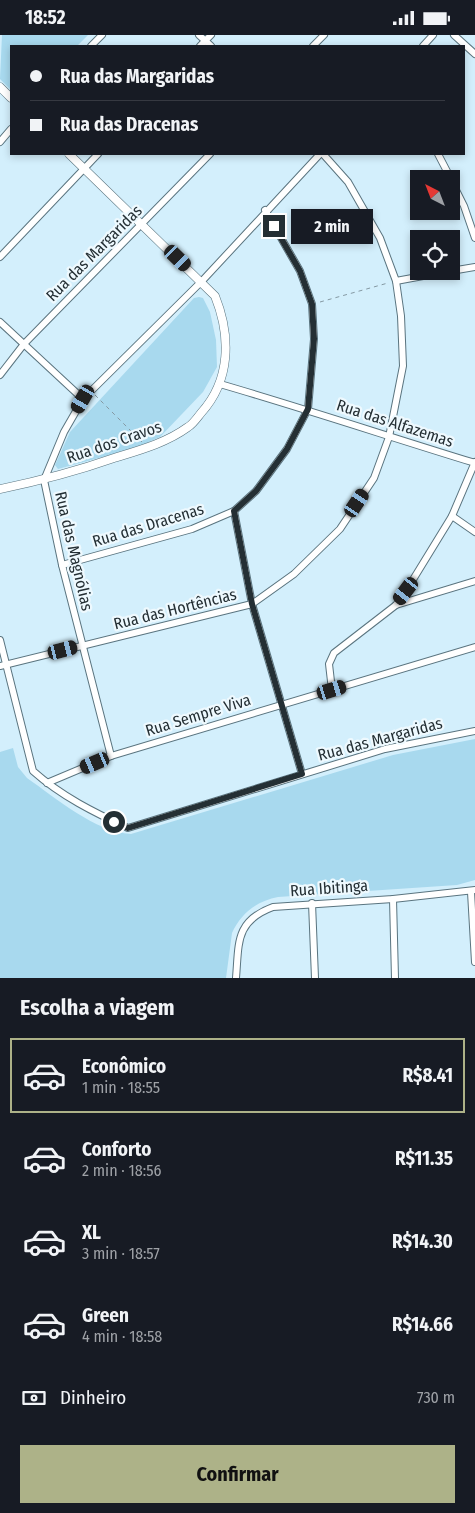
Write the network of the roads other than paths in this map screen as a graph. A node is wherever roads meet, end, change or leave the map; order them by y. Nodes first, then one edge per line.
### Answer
1 (102, 35) edge
2 (199, 35) edge
3 (211, 35) edge
4 (324, 35) edge
5 (433, 35) edge
6 (454, 35) edge
7 (203, 44) edge
8 (92, 45) edge
9 (315, 45) edge
10 (424, 45) edge
11 (475, 54) edge
12 (0, 87) edge
13 (10, 97) edge
14 (10, 130) edge
15 (0, 142) edge
16 (70, 155) edge
17 (97, 155) edge
18 (209, 155) edge
19 (319, 155) edge
20 (324, 155) edge
21 (439, 155) edge
22 (84, 168) junction
23 (446, 170) edge
24 (460, 198) edge
25 (265, 211) junction
26 (142, 224) junction
27 (475, 238) edge
28 (0, 257) edge
29 (475, 267) edge
30 (460, 270) edge
31 (410, 278) edge
32 (202, 281) junction
33 (396, 281) junction
34 (0, 322) edge
35 (24, 344) junction
36 (0, 375) edge
37 (220, 384) junction
38 (83, 399) junction
39 (308, 409) junction
40 (390, 437) junction
41 (475, 462) edge
42 (44, 480) junction
43 (0, 489) edge
44 (234, 511) junction
45 (452, 516) junction
46 (475, 532) edge
47 (62, 565) junction
48 (475, 581) edge
49 (252, 604) junction
50 (396, 605) junction
51 (0, 640) edge
52 (83, 645) junction
53 (475, 647) edge
54 (3, 665) edge
55 (332, 690) junction
56 (281, 704) junction
57 (475, 731) edge
58 (112, 756) junction
59 (302, 774) junction
60 (47, 783) junction
61 (473, 891) edge
62 (393, 899) junction
63 (312, 903) junction
64 (475, 962) edge
65 (236, 978) edge
66 (315, 978) edge
67 (395, 978) edge

1 - 8 street
2 - 7 street
3 - 7 street
4 - 9 street
5 - 10 street
6 - 11 street
12 - 13 street
14 - 15 street
16 - 22 street, Rua dos Cravos
17 - 22 street
18 - 26 street, Rua das Margaridas
19 - 25 street, Rua das Magnólias
20 - 33 street, Rua das Hortências
21 - 23 street
22 - 26 street, Rua dos Cravos
22 - 28 street
24 - 27 street
25 - 32 street, Rua das Magnólias
25 - 39 street, Rua das Dracenas
26 - 32 street, Rua dos Cravos
26 - 35 street, Rua das Margaridas
29 - 30 street
31 - 33 street
32 - 37 street, Rua dos Cravos
32 - 38 street, Rua das Magnólias
33 - 40 street, Rua das Hortências
34 - 35 street
35 - 36 street, Rua das Margaridas
35 - 38 street
37 - 39 street, Rua das Alfazemas
37 - 42 street, Rua dos Cravos
38 - 42 street, Rua das Magnólias
39 - 40 street, Rua das Alfazemas
39 - 44 street, Rua das Dracenas
40 - 41 street, Rua das Alfazemas
40 - 49 street, Rua das Hortências
41 - 45 street
42 - 43 street, Rua dos Cravos
42 - 47 street, Rua das Magnólias
44 - 47 street, Rua das Dracenas
44 - 49 street
45 - 46 street
45 - 50 street
47 - 52 street, Rua das Magnólias
48 - 50 street
49 - 52 street, Rua das Hortências
49 - 56 street
50 - 55 street
51 - 54 street, Rua das Margaridas
52 - 54 street, Rua das Hortências
52 - 58 street, Rua das Magnólias
53 - 55 street, Rua Sempre Viva
54 - 60 street, Rua das Margaridas
55 - 56 street, Rua Sempre Viva
56 - 58 street, Rua Sempre Viva
56 - 59 street
57 - 59 street, Rua das Margaridas
58 - 60 street, Rua Sempre Viva
59 - 60 street, Rua das Margaridas
61 - 62 street, Rua Ibitinga
61 - 64 street
62 - 63 street, Rua Ibitinga
62 - 67 street
63 - 65 street, Rua Ibitinga
63 - 66 street

